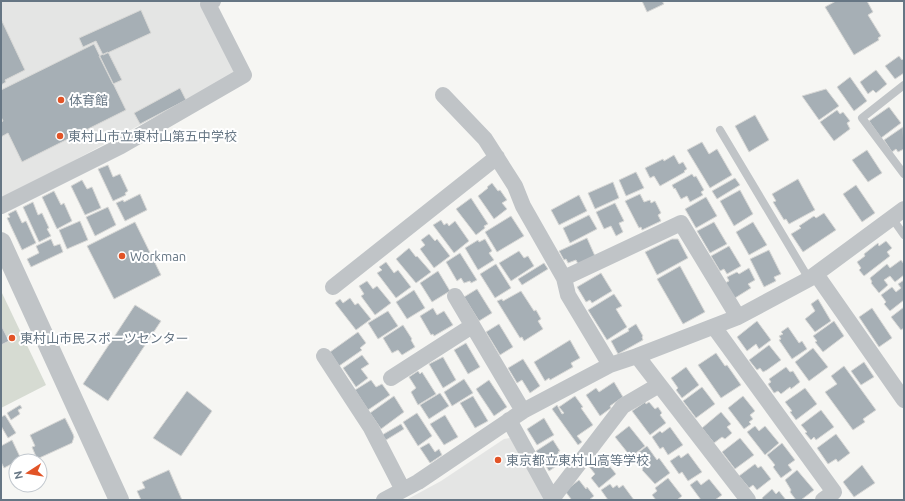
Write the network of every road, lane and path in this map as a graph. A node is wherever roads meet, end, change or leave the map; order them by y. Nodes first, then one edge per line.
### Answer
1 (214, 1) edge
2 (904, 85) edge
3 (443, 95) dead end
4 (720, 130) dead end
5 (497, 157) junction
6 (904, 174) edge
7 (1, 206) edge
8 (898, 213) edge
9 (904, 235) edge
10 (1, 242) edge
11 (812, 276) junction
12 (564, 278) junction
13 (333, 287) dead end
14 (455, 296) dead end
15 (738, 317) junction
16 (472, 326) junction
17 (714, 327) junction
18 (324, 356) dead end
19 (637, 356) junction
20 (610, 365) junction
21 (391, 378) dead end
22 (659, 385) junction
23 (904, 400) edge
24 (523, 410) junction
25 (509, 420) junction
26 (403, 490) junction
27 (119, 500) edge
28 (384, 500) edge
29 (552, 500) edge
30 (748, 500) edge
31 (823, 500) edge

1 - 7 street
2 - 6 lane
3 - 5 street
4 - 11 lane
5 - 12 street
5 - 13 street
8 - 9 lane
8 - 11 street
10 - 27 street
11 - 15 street
11 - 23 street
12 - 15 street
12 - 20 street
14 - 16 street
15 - 17 street
16 - 21 street
16 - 24 street
17 - 19 street
17 - 31 street
18 - 26 street
19 - 20 street
19 - 22 street
20 - 24 street
22 - 29 street
22 - 30 street
24 - 25 street
25 - 26 street
25 - 29 street
26 - 28 street

